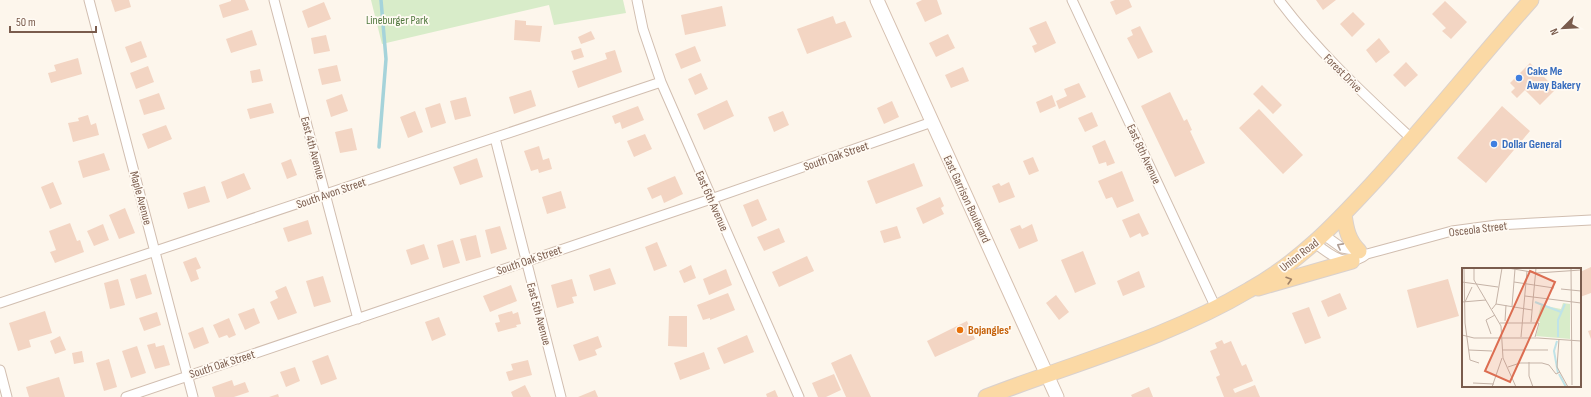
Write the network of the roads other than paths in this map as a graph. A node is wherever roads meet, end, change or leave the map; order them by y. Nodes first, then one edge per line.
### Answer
1 (89, 0) edge
2 (274, 0) edge
3 (637, 0) edge
4 (877, 0) edge
5 (1072, 0) edge
6 (1280, 0) edge
7 (1530, 0) edge
8 (661, 82) junction
9 (932, 122) junction
10 (495, 138) junction
11 (1413, 140) junction
12 (325, 195) junction
13 (711, 199) junction
14 (1344, 214) junction
15 (1591, 220) edge
16 (1320, 239) junction
17 (155, 252) junction
18 (1359, 255) junction
19 (525, 261) junction
20 (1251, 289) junction
21 (0, 303) edge
22 (1216, 308) junction
23 (358, 319) junction
24 (0, 370) edge
25 (1047, 374) junction
26 (187, 375) junction
27 (7, 397) edge
28 (126, 397) edge
29 (193, 397) edge
30 (561, 397) edge
31 (799, 397) edge
32 (986, 397) edge
33 (1057, 397) edge

1 - 17 street, Maple Avenue
2 - 12 street, East 4th Avenue
3 - 8 street, East 6th Avenue
4 - 9 main road, East Garrison Boulevard
5 - 22 street, East 8th Avenue
6 - 11 street, Forest Drive
7 - 11 main road, Union Road
8 - 10 street, South Avon Street
8 - 13 street, East 6th Avenue
9 - 13 street, South Oak Street
9 - 25 main road, East Garrison Boulevard
10 - 12 street, South Avon Street
10 - 19 street, East 5th Avenue
11 - 14 main road, Union Road
12 - 17 street, South Avon Street
12 - 23 street, East 4th Avenue
13 - 19 street, South Oak Street
13 - 31 street, East 6th Avenue
14 - 16 main road, Union Road
18 -> 14 main road
15 - 18 street, Osceola Street
16 - 18 street
16 - 20 main road, Union Road
17 - 21 street, South Avon Street
17 - 26 street, Maple Avenue
20 -> 18 main road
19 - 23 street, South Oak Street
19 - 30 street, East 5th Avenue
20 - 22 main road, Union Road
22 - 25 main road, Union Road
23 - 26 street, South Oak Street
24 - 27 street
25 - 32 main road, Union Road
25 - 33 main road, East Garrison Boulevard
26 - 28 street, South Oak Street
26 - 29 street, Maple Avenue

